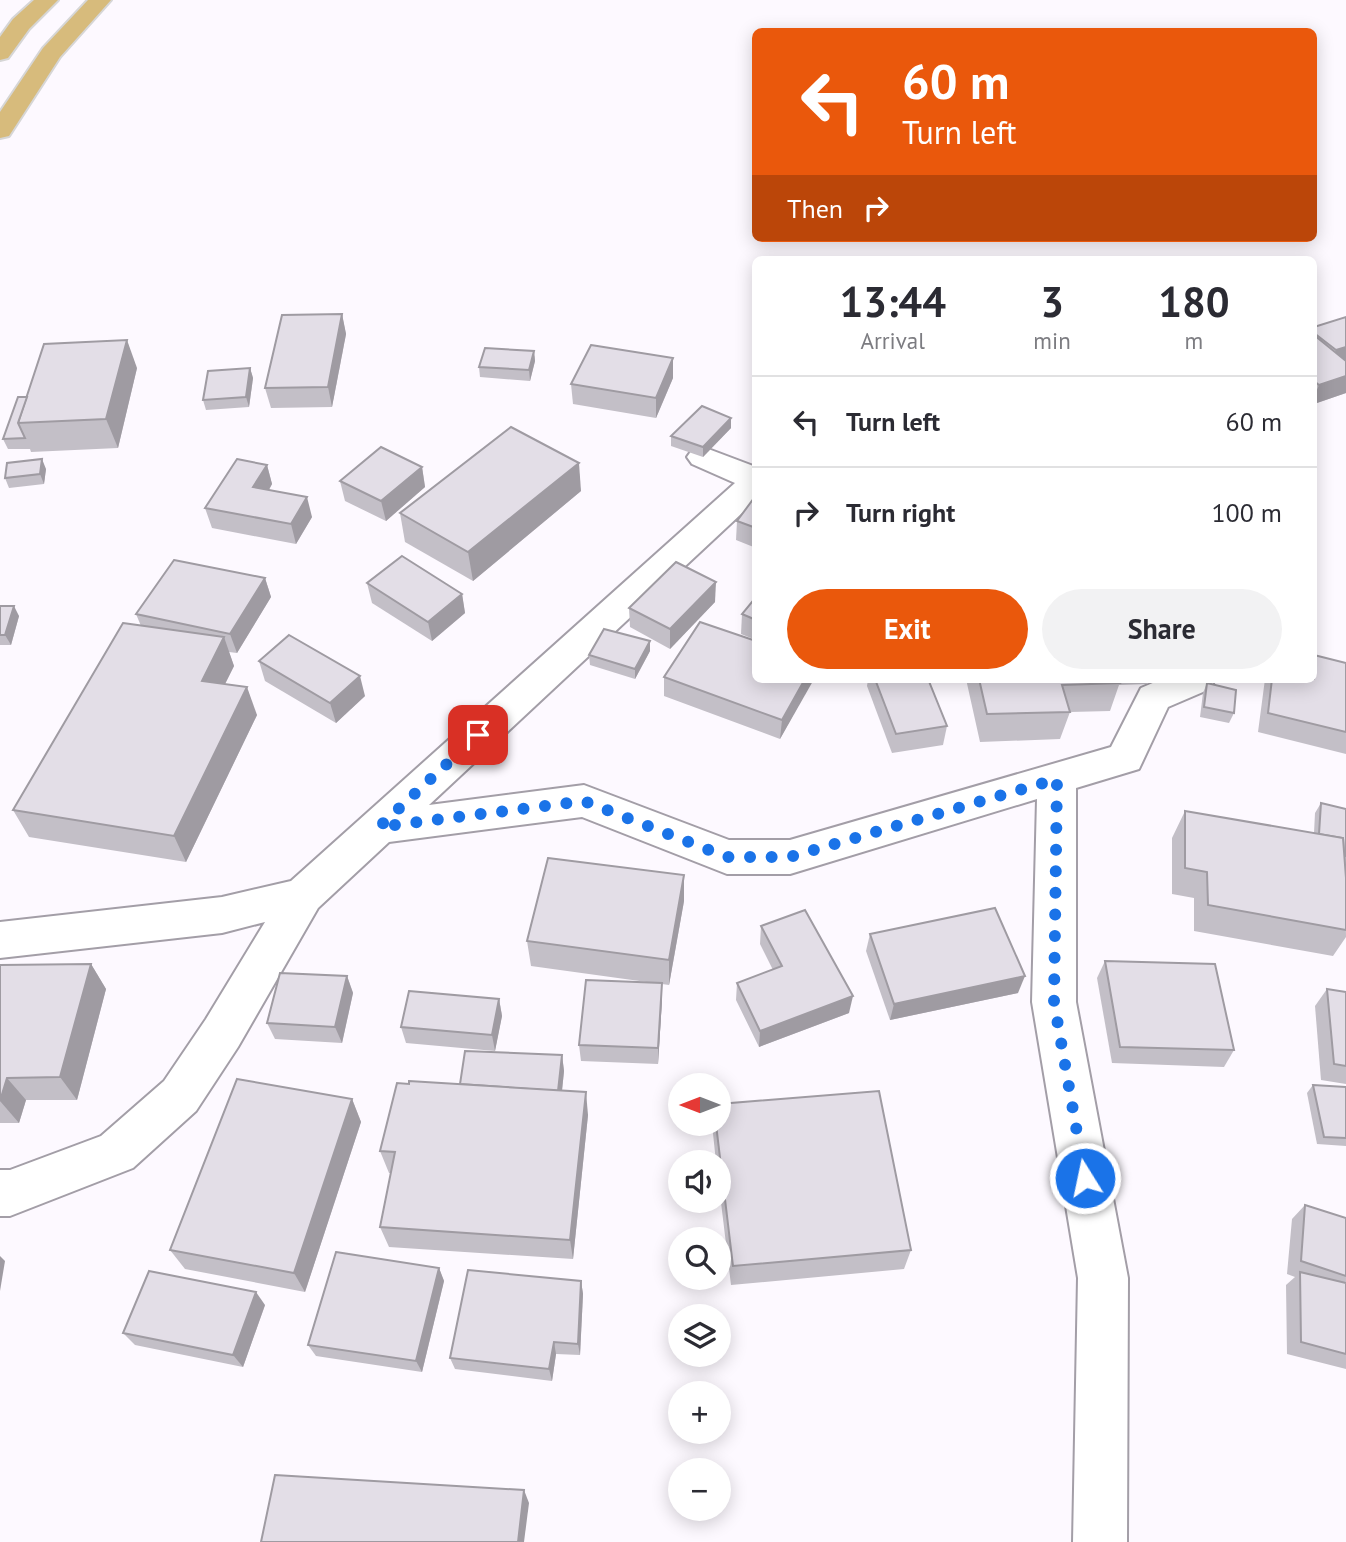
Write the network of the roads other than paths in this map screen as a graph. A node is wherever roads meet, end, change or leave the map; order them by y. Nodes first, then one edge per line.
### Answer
1 (47, 0) edge
2 (100, 0) edge
3 (0, 52) edge
4 (0, 131) edge
5 (703, 457) edge
6 (752, 479) edge
7 (752, 485) edge
8 (1188, 683) edge
9 (1057, 779) junction
10 (379, 827) junction
11 (303, 896) junction
12 (0, 940) edge
13 (0, 1193) edge
14 (1100, 1542) edge

1 - 3 main road
2 - 4 main road
5 - 6 street
7 - 10 street
8 - 9 street
9 - 10 street
9 - 14 street
10 - 11 street
11 - 12 street
11 - 13 street

